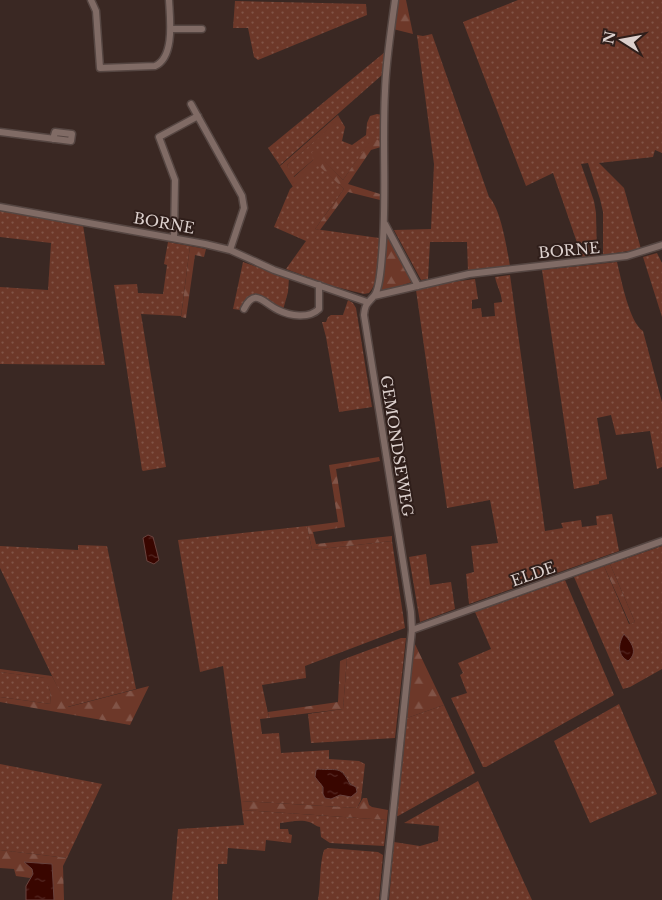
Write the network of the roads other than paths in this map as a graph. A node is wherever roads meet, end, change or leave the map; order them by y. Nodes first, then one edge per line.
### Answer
1 (91, 0) edge
2 (169, 0) edge
3 (395, 0) edge
4 (202, 29) dead end
5 (171, 30) junction
6 (191, 104) dead end
7 (198, 116) junction
8 (0, 132) edge
9 (54, 138) dead end
10 (0, 207) edge
11 (385, 224) junction
12 (174, 238) junction
13 (662, 244) edge
14 (230, 250) junction
15 (318, 285) junction
16 (418, 286) junction
17 (374, 296) junction
18 (367, 302) junction
19 (244, 310) dead end
20 (662, 541) edge
21 (412, 630) junction
22 (384, 900) edge

1 - 5 street
2 - 5 street
3 - 11 street
4 - 5 street
6 - 7 street
7 - 12 street
7 - 14 street
8 - 9 street
10 - 12 street, BORNE
11 - 16 street
11 - 17 street
12 - 14 street, BORNE
13 - 16 street, BORNE
14 - 15 street, BORNE
15 - 18 street, BORNE
15 - 19 street
16 - 17 street, BORNE
17 - 18 street
18 - 21 street, GEMONDSEWEG
20 - 21 street, ELDE
21 - 22 street, GEMONDSEWEG

